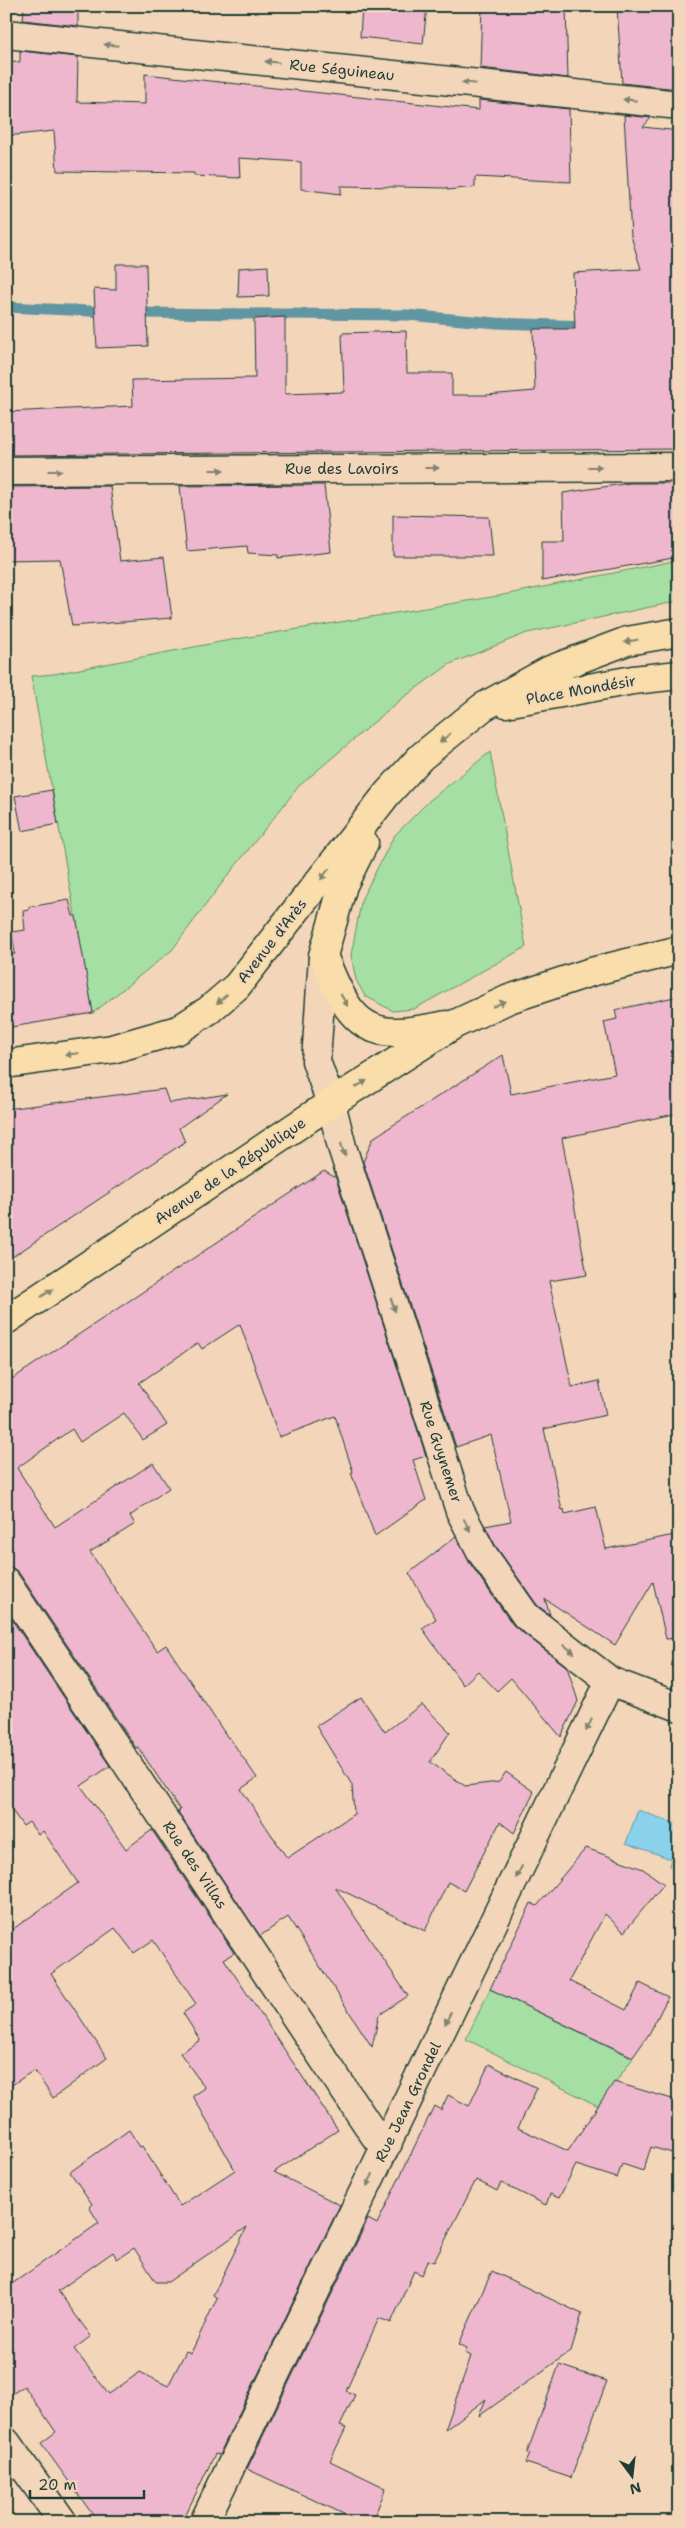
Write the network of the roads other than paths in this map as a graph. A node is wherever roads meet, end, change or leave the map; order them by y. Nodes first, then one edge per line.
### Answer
1 (6, 34) edge
2 (679, 105) edge
3 (679, 467) edge
4 (6, 471) edge
5 (679, 632) edge
6 (679, 675) edge
7 (483, 707) junction
8 (387, 794) junction
9 (677, 949) edge
10 (323, 956) junction
11 (455, 1024) junction
12 (6, 1064) edge
13 (331, 1103) junction
14 (6, 1320) edge
15 (6, 1582) edge
16 (610, 1681) junction
17 (679, 1707) edge
18 (388, 2143) junction
19 (6, 2442) edge
20 (62, 2522) edge
21 (204, 2522) edge

2 -> 1 street, Rue Séguineau
4 -> 3 street, Rue des Lavoirs
5 -> 7 main road, Place Mondésir
6 - 7 main road, Place Mondésir
7 -> 8 main road, Place Mondésir
8 - 10 main road
8 -> 12 main road, Avenue d'Arès
11 -> 9 main road
10 -> 11 main road
10 - 13 street
13 -> 11 main road, Avenue de la République
14 -> 13 main road, Avenue de la République
13 -> 16 street, Rue Guynemer
15 - 18 street, Rue des Villas
16 - 17 street, Rue Guynemer
16 -> 18 street, Rue Jean Grondel
18 -> 21 street, Rue Jean Grondel
19 - 20 street

